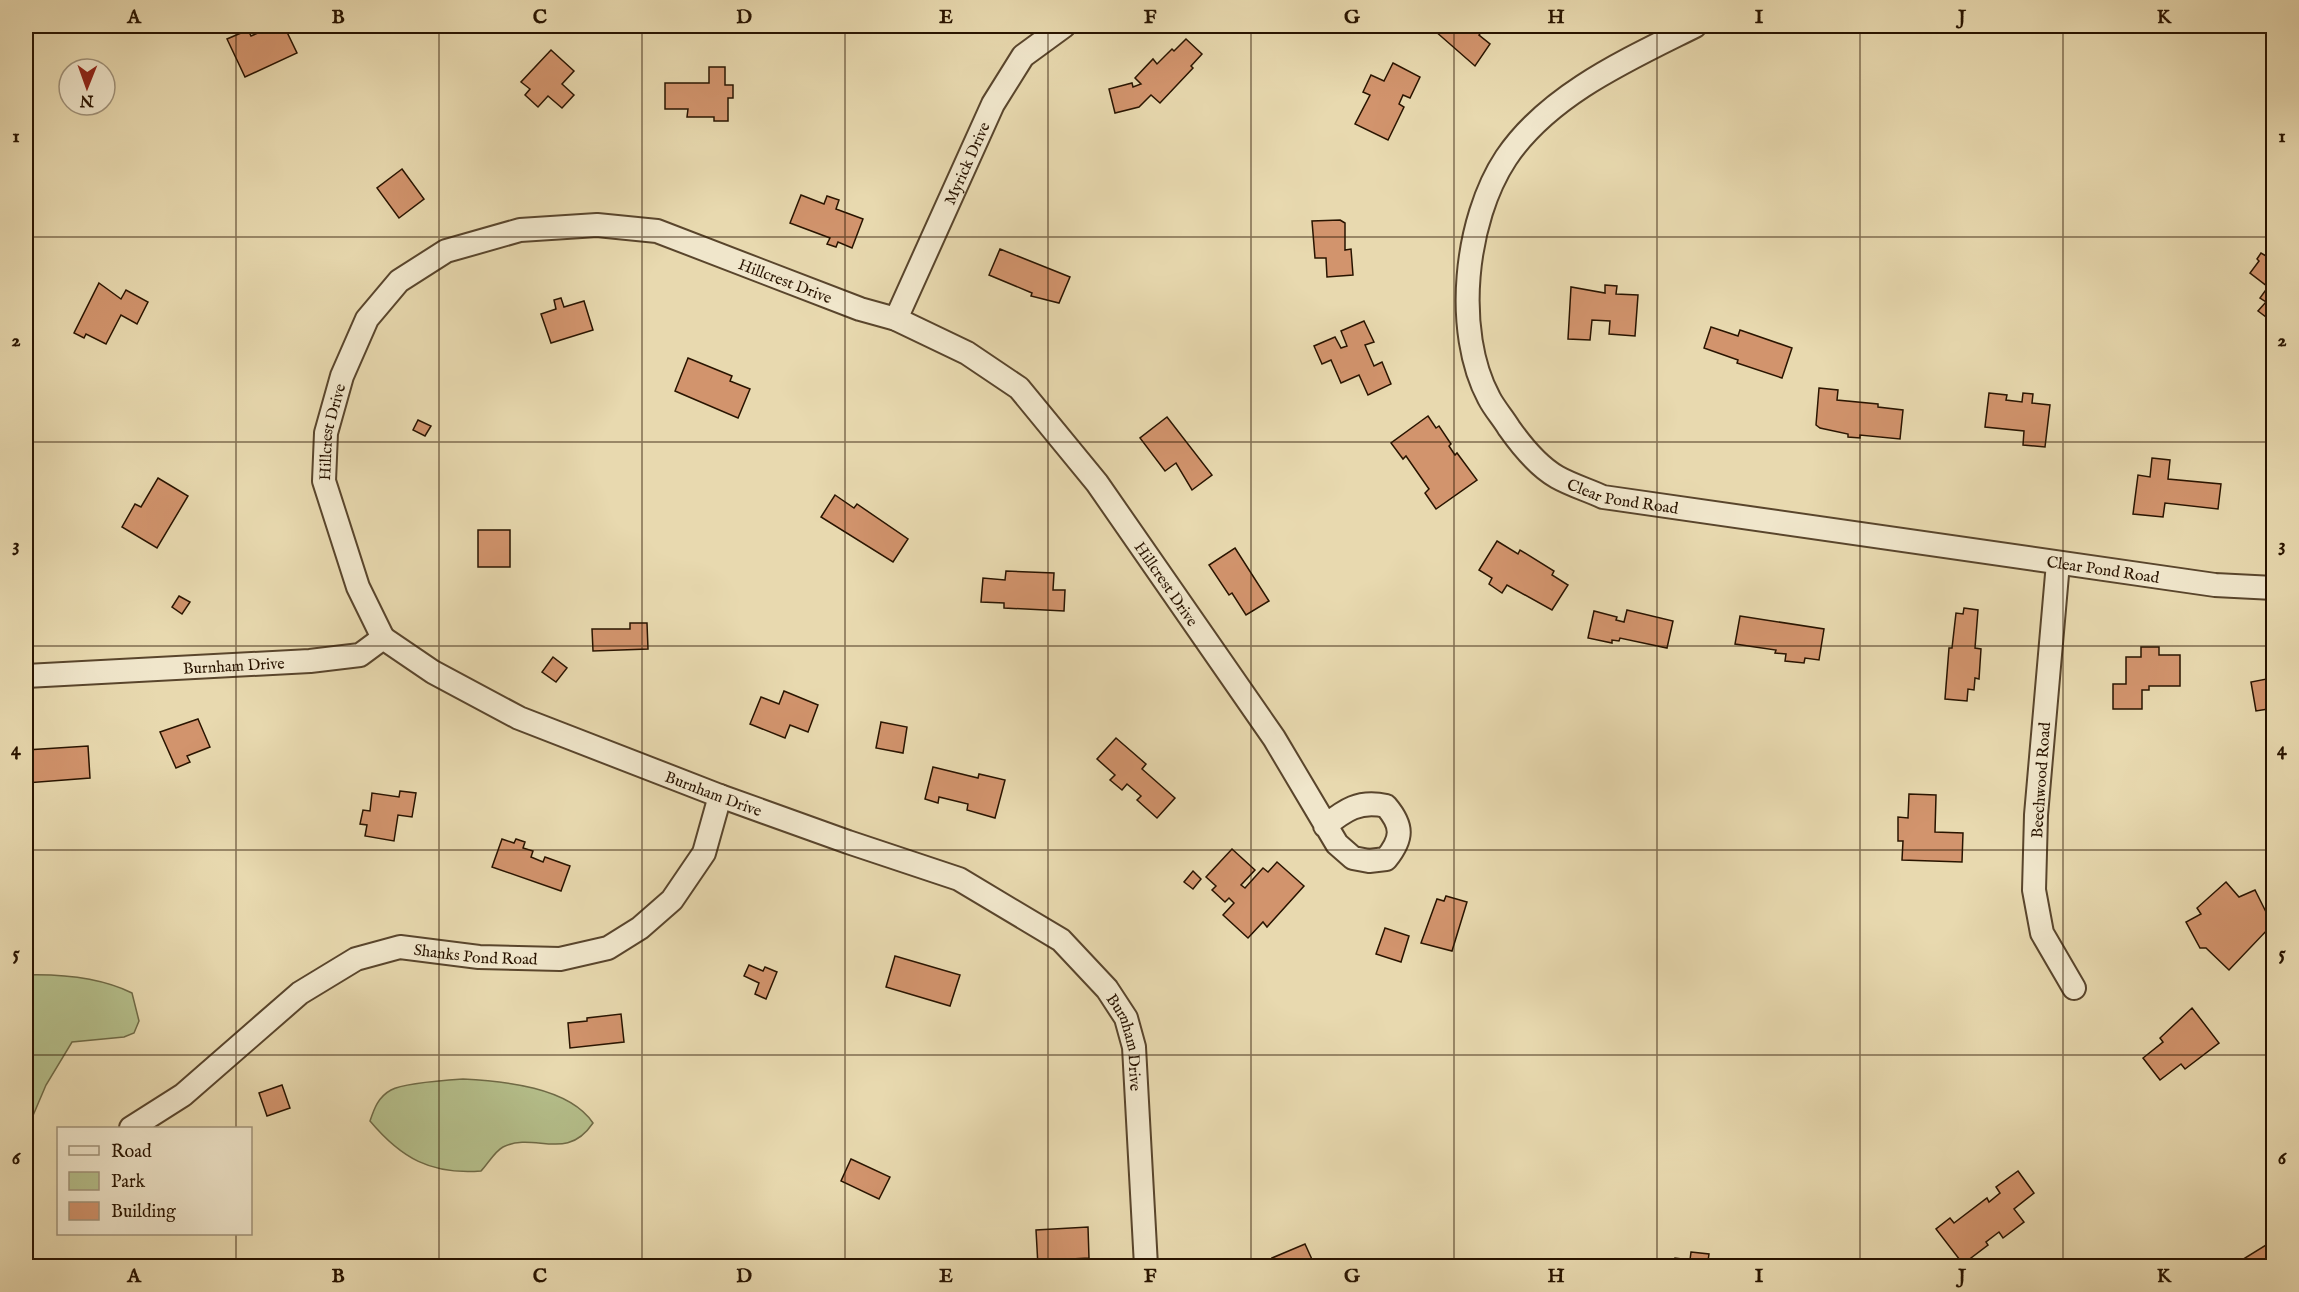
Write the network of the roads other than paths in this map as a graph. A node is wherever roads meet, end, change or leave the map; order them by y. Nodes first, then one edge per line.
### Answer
1 (1064, 26) edge
2 (1695, 26) edge
3 (896, 320) junction
4 (2058, 563) junction
5 (2274, 588) edge
6 (383, 638) junction
7 (26, 676) edge
8 (720, 796) junction
9 (1325, 826) dead end
10 (2074, 988) dead end
11 (133, 1127) edge
12 (1146, 1266) edge

1 - 3 street, Myrick Drive
2 - 4 street, Clear Pond Road
3 - 6 street, Hillcrest Drive
3 - 9 street, Hillcrest Drive
4 - 5 street, Clear Pond Road
4 - 10 street, Beechwood Road
6 - 7 street, Burnham Drive
6 - 8 street, Burnham Drive
8 - 11 street, Shanks Pond Road
8 - 12 street, Burnham Drive

